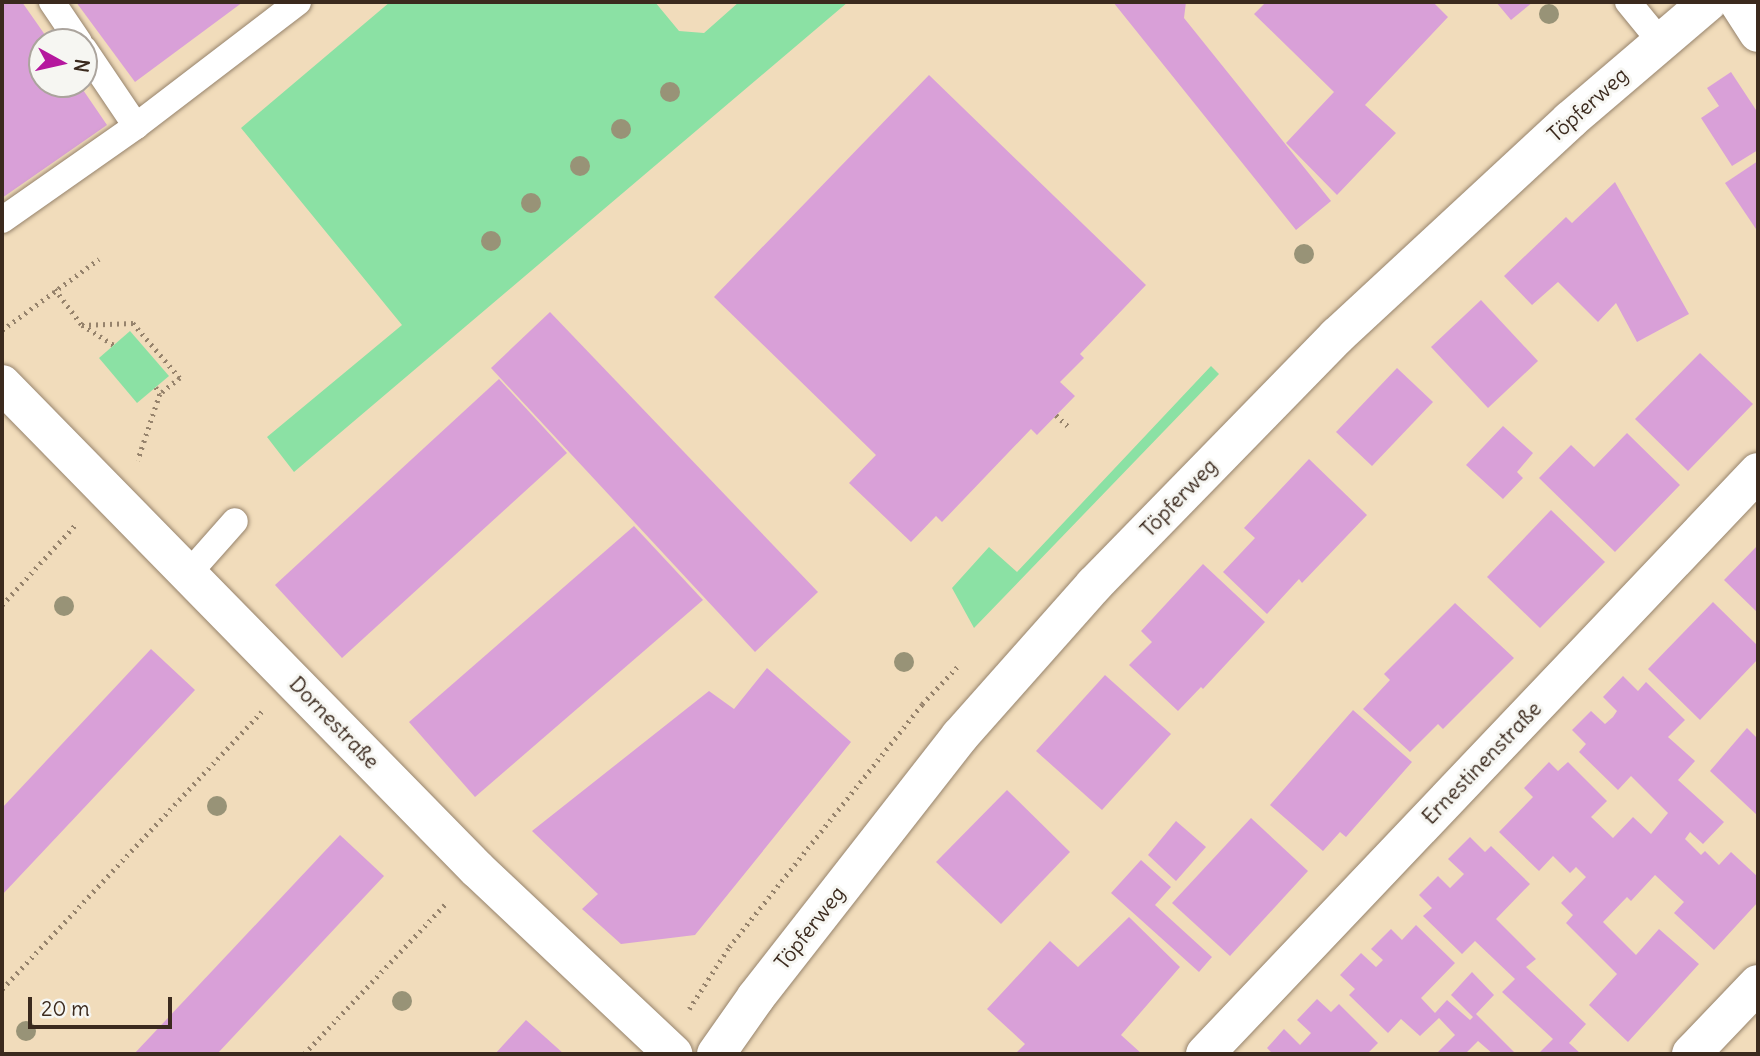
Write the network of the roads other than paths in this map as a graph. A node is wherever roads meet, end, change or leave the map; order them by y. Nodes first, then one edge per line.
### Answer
1 (52, 2) edge
2 (298, 2) edge
3 (1628, 2) edge
4 (1707, 2) edge
5 (1738, 2) edge
6 (70, 28) edge
7 (1758, 33) edge
8 (1660, 41) junction
9 (98, 70) edge
10 (136, 126) junction
11 (2, 220) edge
12 (2, 384) edge
13 (1758, 472) edge
14 (235, 521) dead end
15 (189, 573) junction
16 (1758, 984) edge
17 (673, 1054) edge
18 (716, 1054) edge
19 (1205, 1054) edge
20 (1691, 1054) edge

1 - 6 lane
2 - 10 lane
3 - 8 lane
4 - 8 street, Töpferweg
5 - 7 street
8 - 18 street, Töpferweg
9 - 10 lane
10 - 11 lane
12 - 15 street, Dornestraße
13 - 19 street, Ernestinenstraße
14 - 15 lane
15 - 17 street, Dornestraße
16 - 20 street

